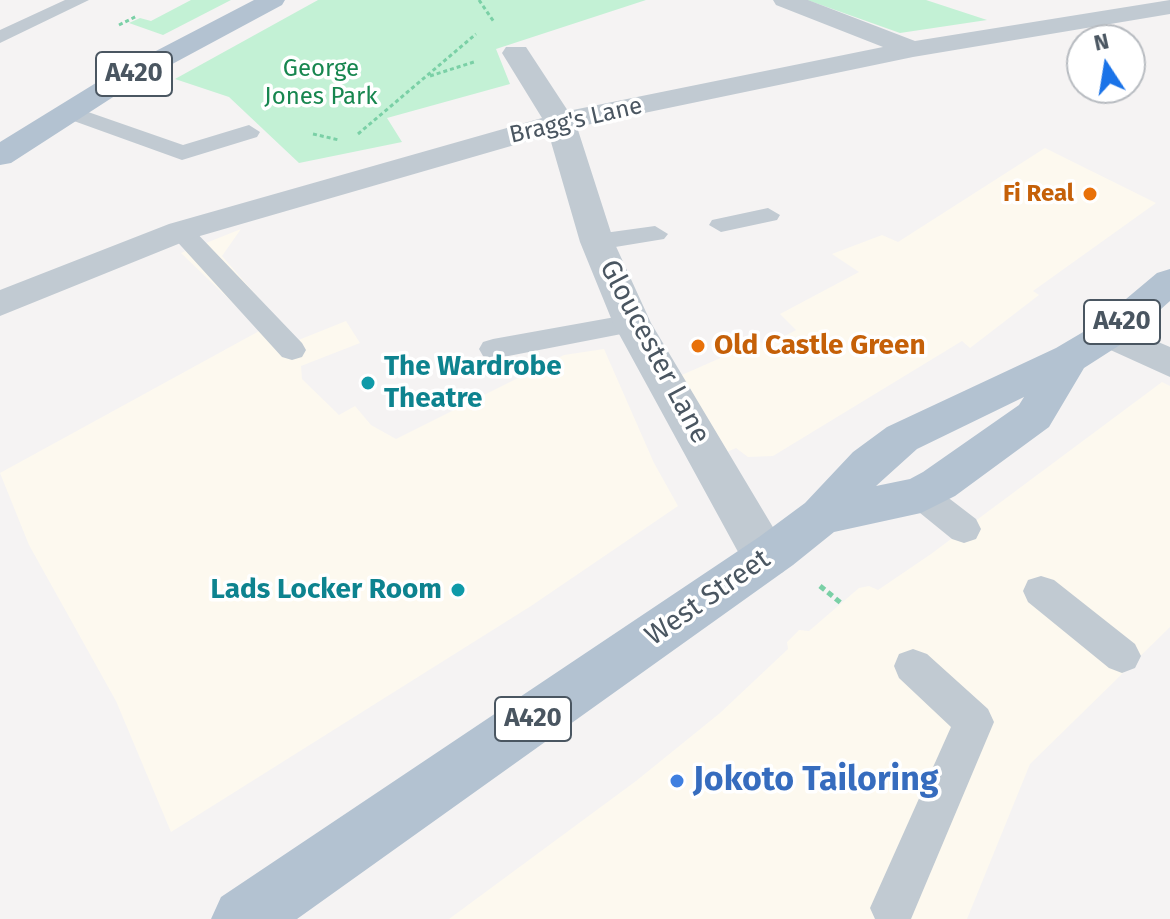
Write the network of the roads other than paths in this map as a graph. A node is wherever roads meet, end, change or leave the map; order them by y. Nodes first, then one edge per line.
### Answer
1 (80, 0) edge
2 (273, 0) edge
3 (785, 0) edge
4 (1170, 6) edge
5 (0, 37) edge
6 (913, 49) junction
7 (516, 53) dead end
8 (68, 111) junction
9 (560, 122) junction
10 (249, 132) dead end
11 (0, 156) edge
12 (768, 215) dead end
13 (721, 225) dead end
14 (181, 231) junction
15 (655, 234) dead end
16 (597, 242) junction
17 (1170, 281) edge
18 (0, 304) edge
19 (632, 323) junction
20 (1109, 334) junction
21 (493, 349) dead end
22 (292, 350) dead end
23 (1070, 358) junction
24 (1170, 363) edge
25 (921, 495) junction
26 (821, 516) junction
27 (964, 529) dead end
28 (766, 558) junction
29 (1041, 591) dead end
30 (1122, 656) dead end
31 (913, 666) dead end
32 (893, 908) dead end
33 (243, 919) edge

1 - 5 lane
2 - 8 main road, A420
3 - 6 street
4 - 6 street, Bragg's Lane
6 - 9 street, Bragg's Lane
7 - 9 street, Gloucester Lane
8 - 10 lane
8 - 11 main road, A420
9 - 14 street, Bragg's Lane
9 - 16 street, Gloucester Lane
12 - 13 lane
14 - 18 street, Bragg's Lane
14 - 22 lane
15 - 16 lane
16 - 19 street, Gloucester Lane
17 - 20 main road, West Street / A420
19 - 21 lane
19 - 28 street, Gloucester Lane
20 - 23 main road, West Street / A420
20 - 24 street
23 - 25 main road
23 - 26 main road, West Street / A420
25 - 26 main road
25 - 27 lane
26 - 28 main road, West Street / A420
28 - 33 main road, West Street / A420
29 - 30 lane
31 - 32 lane

